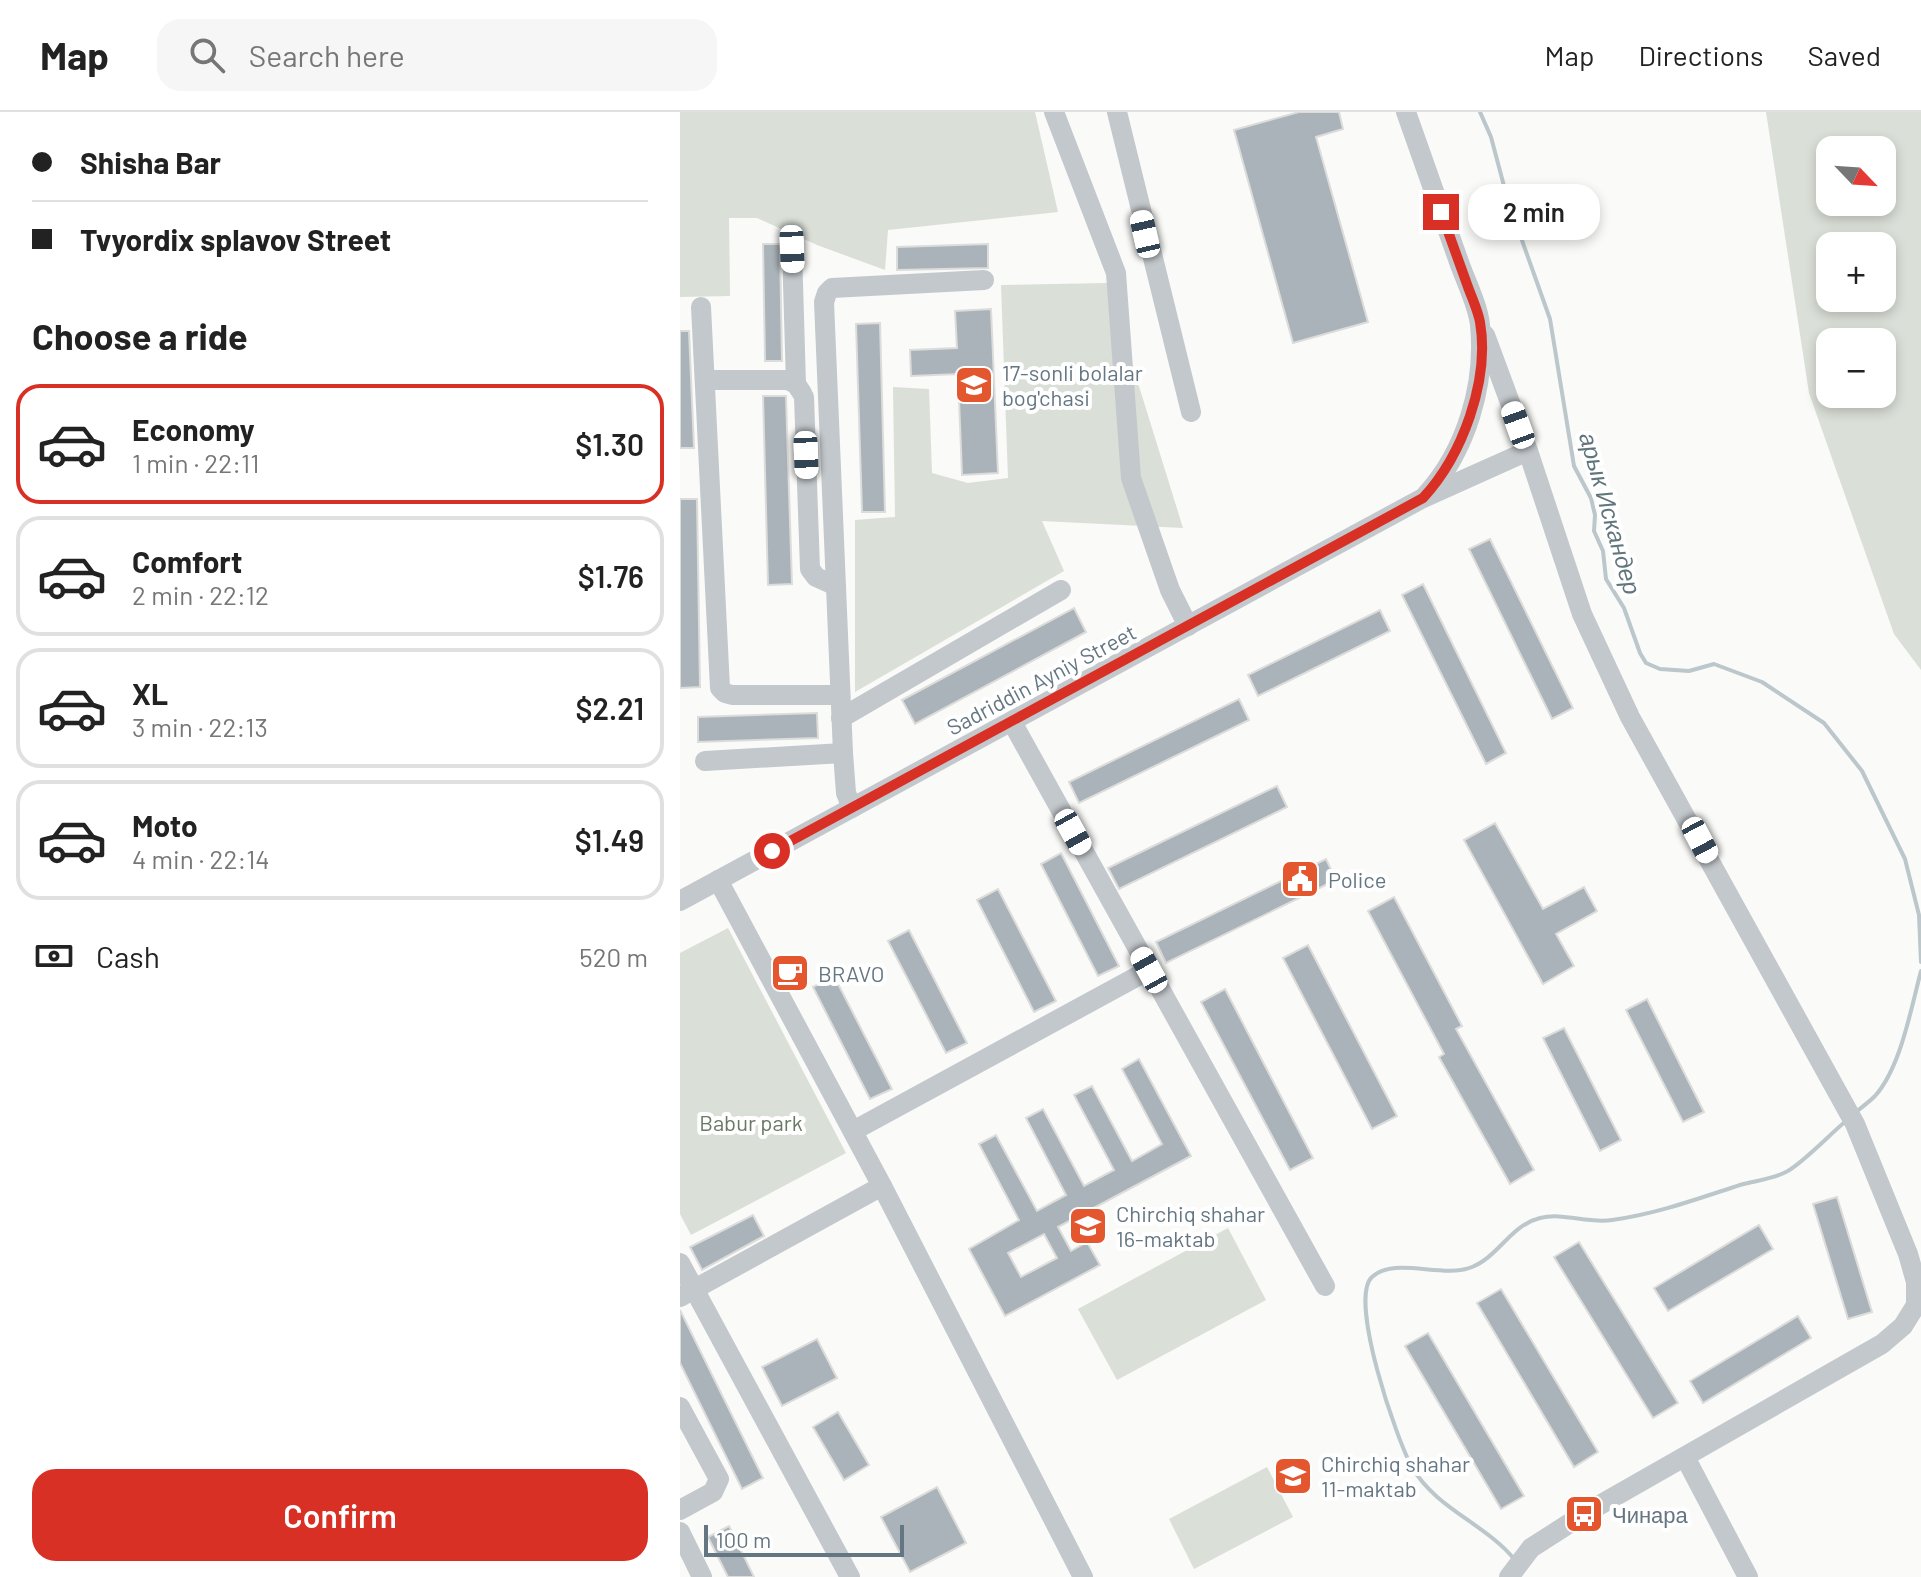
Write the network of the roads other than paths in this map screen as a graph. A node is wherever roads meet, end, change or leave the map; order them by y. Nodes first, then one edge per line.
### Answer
1 (1054, 112) edge
2 (1117, 112) edge
3 (1406, 112) edge
4 (792, 249) dead end
5 (1153, 265) junction
6 (1116, 273) junction
7 (984, 280) dead end
8 (701, 307) dead end
9 (1480, 322) junction
10 (705, 380) junction
11 (800, 390) junction
12 (828, 397) junction
13 (1191, 412) dead end
14 (1528, 451) junction
15 (1423, 498) junction
16 (836, 586) junction
17 (1061, 590) dead end
18 (1188, 626) junction
19 (840, 695) junction
20 (841, 718) junction
21 (1012, 722) junction
22 (843, 753) junction
23 (705, 761) dead end
24 (852, 808) junction
25 (718, 880) junction
26 (680, 901) edge
27 (1149, 970) junction
28 (853, 1131) junction
29 (882, 1186) junction
30 (680, 1263) edge
31 (1325, 1286) dead end
32 (687, 1293) edge
33 (680, 1407) edge
34 (1685, 1457) junction
35 (680, 1510) edge
36 (680, 1532) edge
37 (1510, 1575) edge
38 (1082, 1576) edge
39 (702, 1577) edge
40 (850, 1577) edge
41 (1748, 1577) edge

1 - 6 street
2 - 5 street
3 - 9 street
4 - 11 street
5 - 6 street
5 - 13 street
6 - 18 street
7 - 12 street
8 - 10 street
9 - 14 street
9 - 15 street
10 - 11 street
10 - 19 street
11 - 12 street
11 - 16 street
12 - 16 street
14 - 15 street, Sadriddin Ayniy Street
14 - 34 street
15 - 18 street, Sadriddin Ayniy Street
16 - 19 street
17 - 20 street
18 - 21 street, Sadriddin Ayniy Street
19 - 20 street
20 - 22 street
21 - 24 street, Sadriddin Ayniy Street
21 - 27 street
22 - 23 street
22 - 24 street
24 - 25 street, Sadriddin Ayniy Street
25 - 26 street, Sadriddin Ayniy Street
25 - 28 street
27 - 28 street
27 - 31 street
28 - 29 street
29 - 32 street
29 - 38 street
30 - 32 street
32 - 40 street
33 - 35 street
34 - 37 street
34 - 41 street
36 - 39 street

